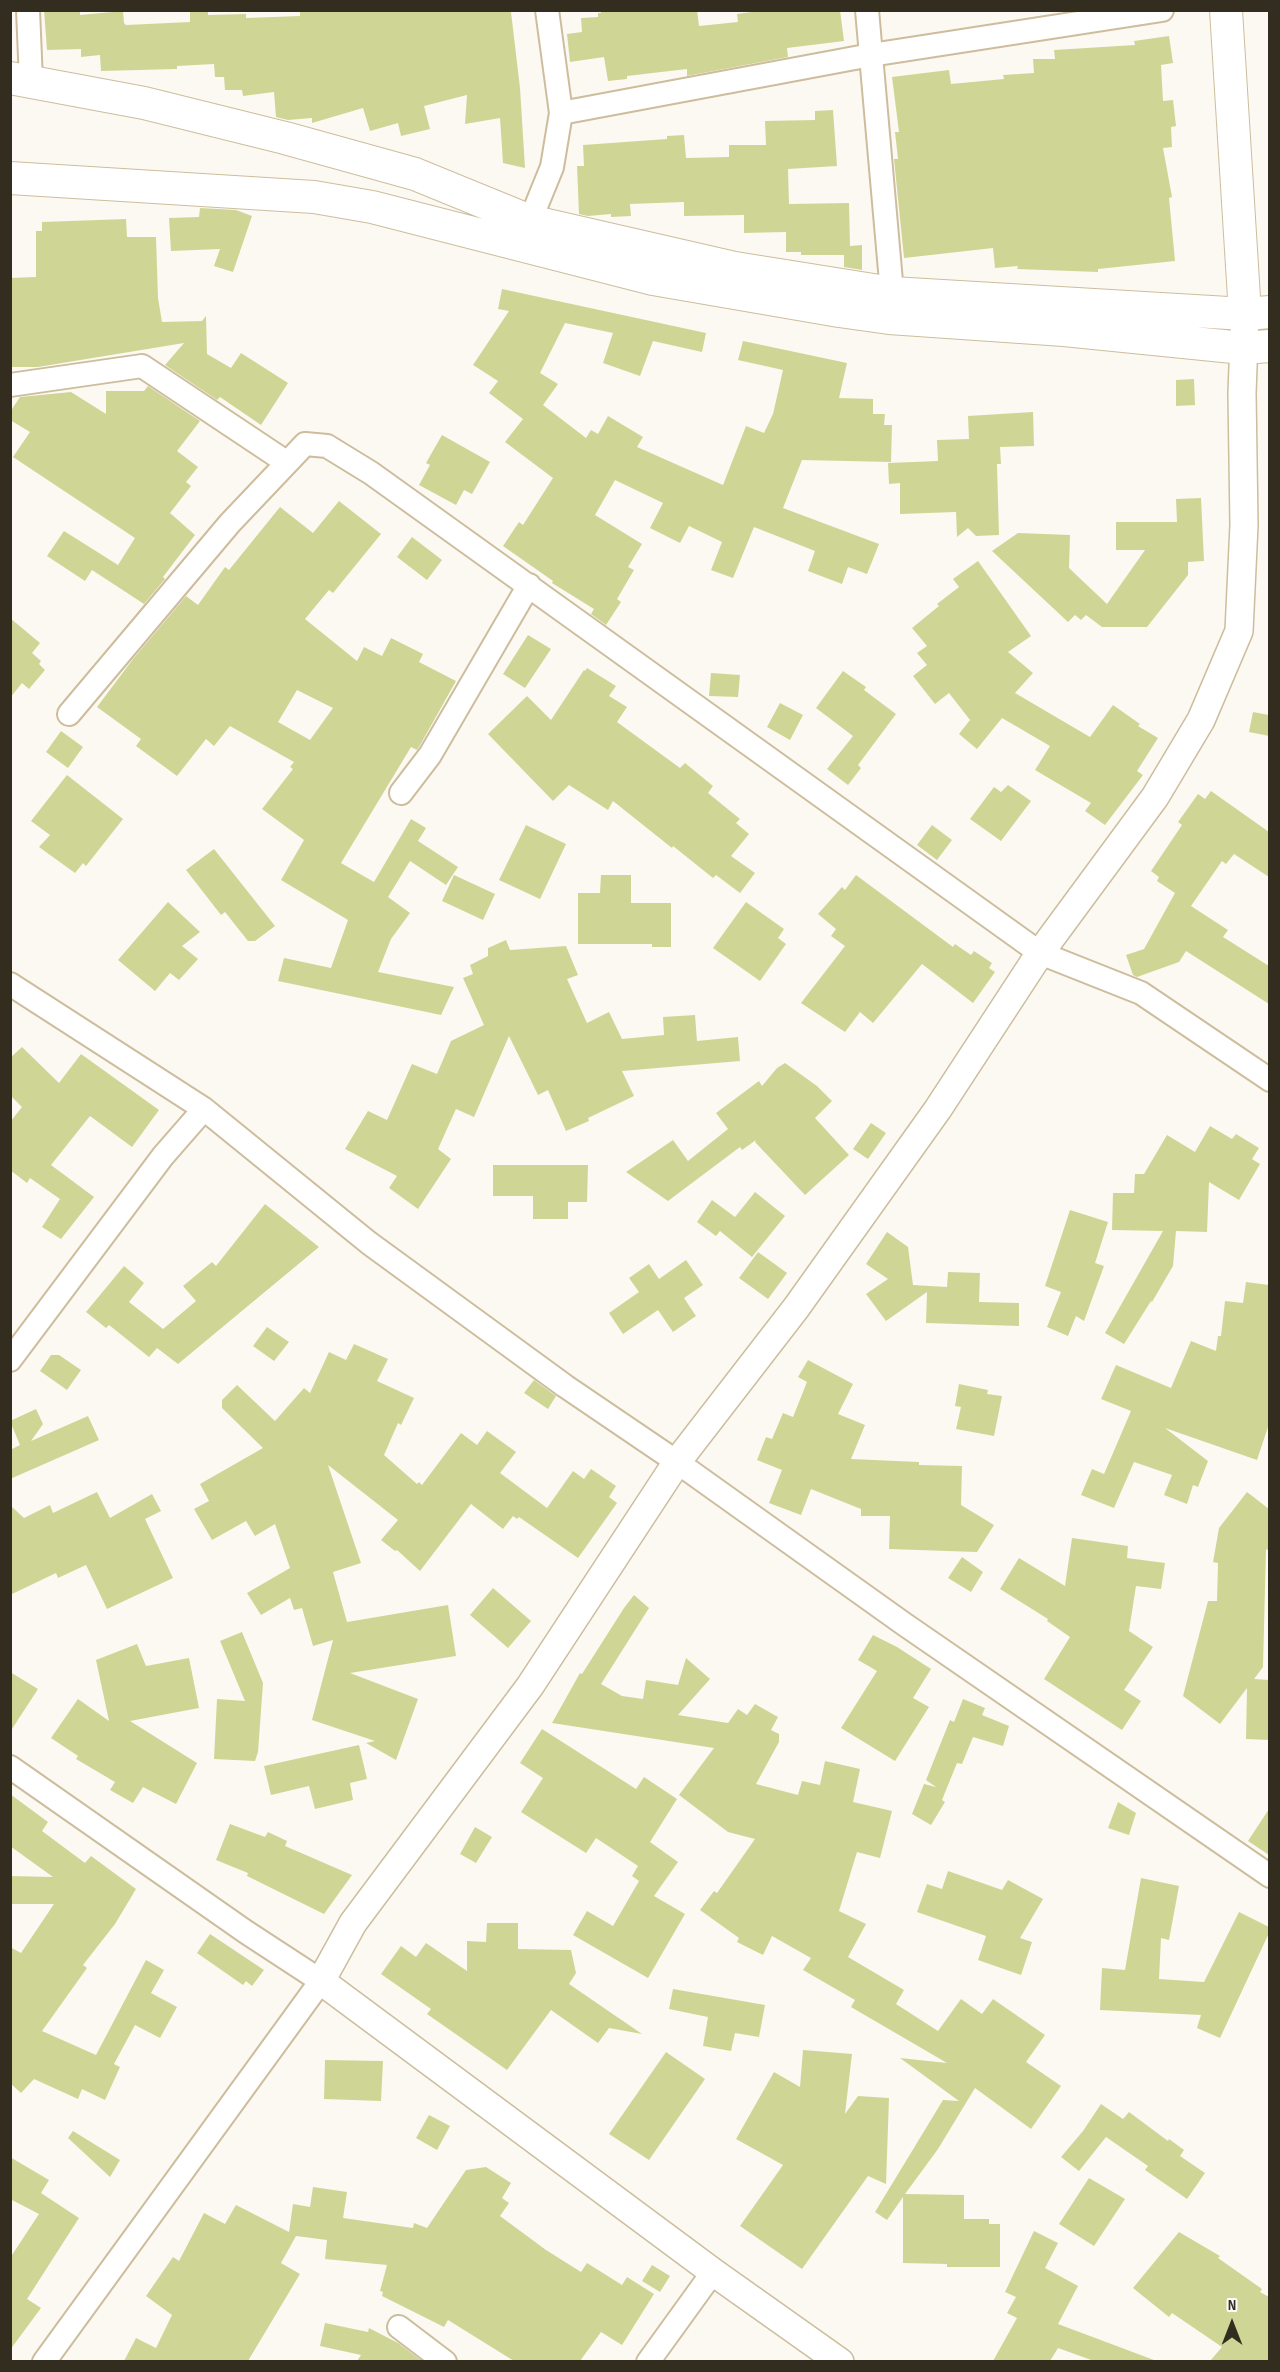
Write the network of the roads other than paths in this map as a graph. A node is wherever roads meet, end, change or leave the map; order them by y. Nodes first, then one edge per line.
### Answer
1 (28, 10) edge
2 (548, 10) edge
3 (867, 10) edge
4 (1162, 10) edge
5 (1226, 10) edge
6 (871, 55) junction
7 (21, 80) edge
8 (561, 113) junction
9 (10, 178) edge
10 (530, 221) junction
11 (892, 293) junction
12 (1257, 313) edge
13 (1256, 347) edge
14 (10, 385) edge
15 (286, 462) junction
16 (529, 585) junction
17 (69, 714) dead end
18 (401, 793) dead end
19 (1040, 953) junction
20 (10, 984) edge
21 (1269, 1080) edge
22 (204, 1108) junction
23 (10, 1360) edge
24 (677, 1462) junction
25 (10, 1767) edge
26 (1269, 1876) edge
27 (321, 1981) junction
28 (713, 2272) junction
29 (399, 2326) dead end
30 (44, 2361) edge
31 (445, 2361) edge
32 (648, 2361) edge
33 (840, 2361) edge

1 - 7 street
2 - 8 street
3 - 6 street
4 - 6 street
5 - 12 main road
6 - 8 street
6 - 11 street
7 - 10 main road
8 - 10 street
9 - 13 main road
10 - 11 main road
11 - 12 main road
12 - 13 street
13 - 19 street
14 - 15 street
15 - 16 street
15 - 17 street
16 - 18 street
16 - 19 street
19 - 21 street
19 - 24 street
20 - 22 street
22 - 23 street
22 - 24 street
24 - 26 street
24 - 27 street
25 - 27 street
27 - 28 street
27 - 30 street
28 - 32 street
28 - 33 street
29 - 31 street

